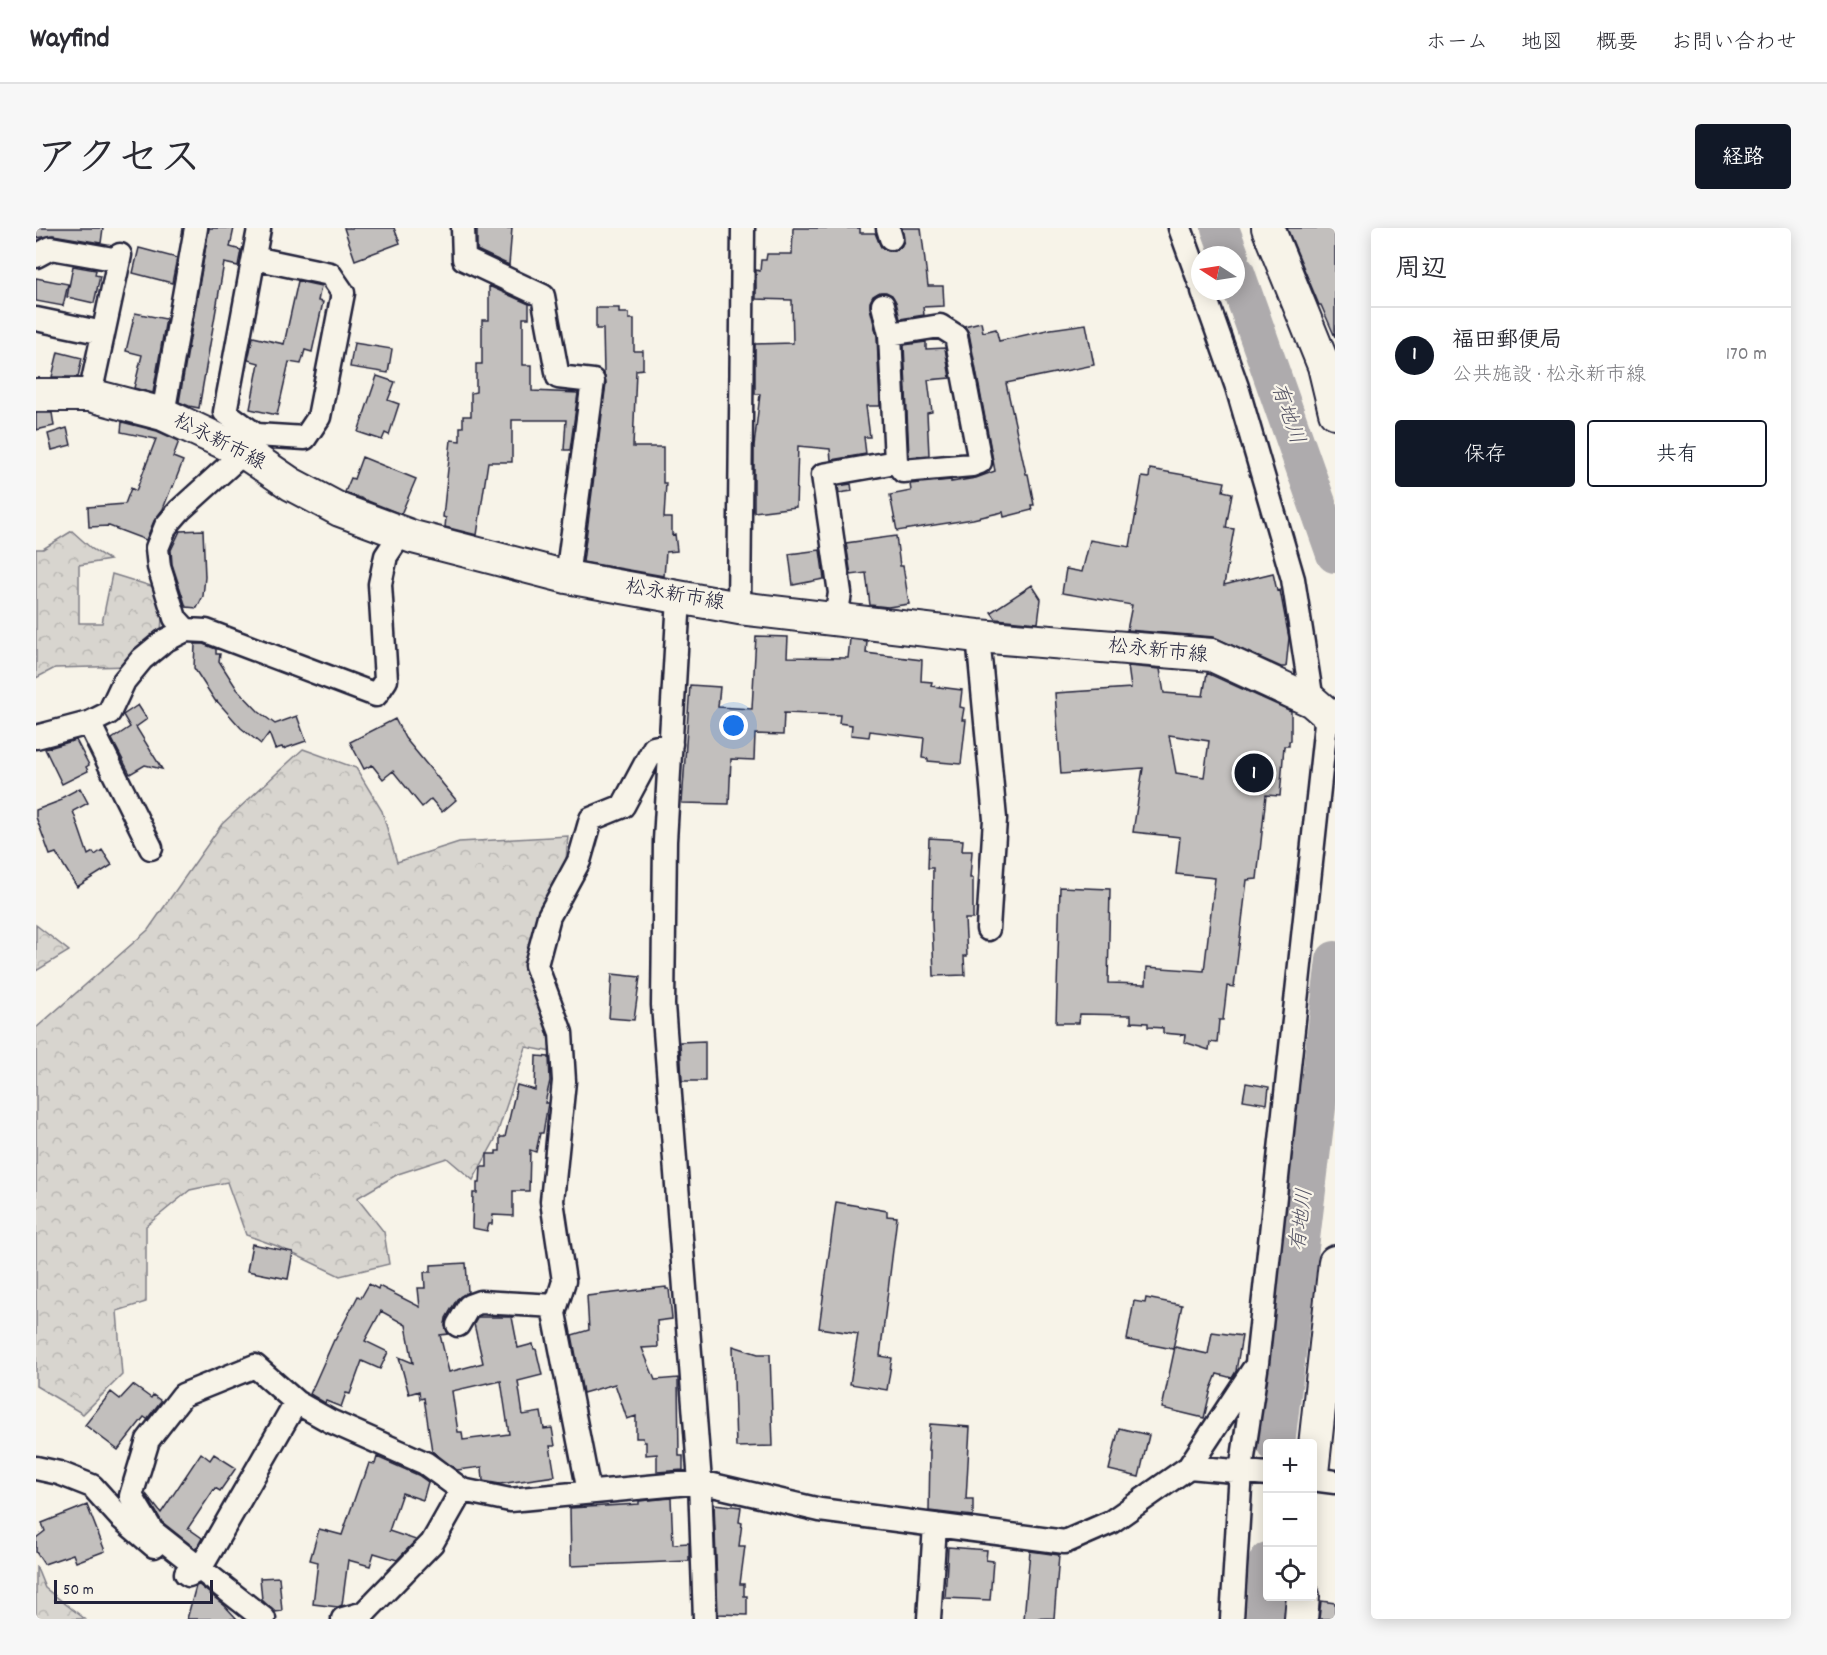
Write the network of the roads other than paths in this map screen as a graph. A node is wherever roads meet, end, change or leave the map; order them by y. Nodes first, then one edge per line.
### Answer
1 (196, 228) edge
2 (463, 228) edge
3 (743, 228) edge
4 (1180, 228) edge
5 (1268, 228) edge
6 (260, 229) edge
7 (36, 256) edge
8 (254, 258) junction
9 (1191, 258) edge
10 (1206, 300) edge
11 (883, 305) dead end
12 (36, 319) edge
13 (104, 333) junction
14 (890, 334) junction
15 (1329, 365) edge
16 (36, 395) edge
17 (90, 395) junction
18 (1335, 412) edge
19 (163, 414) junction
20 (250, 443) junction
21 (896, 462) junction
22 (402, 532) junction
23 (567, 577) junction
24 (679, 598) junction
25 (740, 608) junction
26 (836, 618) junction
27 (186, 630) junction
28 (978, 636) junction
29 (1325, 711) edge
30 (89, 723) junction
31 (36, 737) edge
32 (671, 744) junction
33 (151, 848) dead end
34 (988, 929) dead end
35 (1335, 1262) edge
36 (556, 1306) junction
37 (458, 1325) dead end
38 (1257, 1363) junction
39 (296, 1402) junction
40 (1316, 1439) edge
41 (1190, 1467) junction
42 (36, 1468) edge
43 (1241, 1471) junction
44 (1263, 1473) edge
45 (1317, 1480) edge
46 (700, 1482) junction
47 (1335, 1482) edge
48 (462, 1490) junction
49 (589, 1492) junction
50 (935, 1525) junction
51 (200, 1569) junction
52 (1303, 1601) edge
53 (264, 1619) edge
54 (343, 1619) edge
55 (705, 1619) edge
56 (929, 1619) edge
57 (1232, 1619) edge
58 (1301, 1619) edge

1 - 19 street
2 - 23 street
3 - 25 street
4 - 9 street
5 - 15 main road
6 - 8 street
7 - 13 street
8 - 20 street
8 - 20 street
10 - 29 street
11 - 14 street
12 - 13 street
13 - 17 street
14 - 21 street
14 - 21 street
15 - 18 main road
16 - 17 main road, 松永新市線
17 - 19 main road, 松永新市線
19 - 20 main road, 松永新市線
20 - 22 main road, 松永新市線
20 - 27 street
21 - 26 street
22 - 23 main road, 松永新市線
22 - 27 street
23 - 24 main road, 松永新市線
24 - 25 main road, 松永新市線
24 - 32 street
25 - 26 main road, 松永新市線
26 - 28 main road, 松永新市線
27 - 30 street
28 - 29 main road, 松永新市線
28 - 34 street
29 - 38 street
30 - 31 street
30 - 33 street
32 - 36 street
32 - 46 street
35 - 40 main road
36 - 37 street
36 - 49 street
38 - 41 street
38 - 43 street
39 - 48 street
39 - 51 street
39 - 51 street
41 - 43 street
41 - 50 street
42 - 51 street
43 - 44 street
43 - 57 street
45 - 47 street
46 - 49 street
46 - 50 street
46 - 55 street
48 - 49 street
48 - 54 street
50 - 56 street
51 - 53 street
52 - 58 main road

